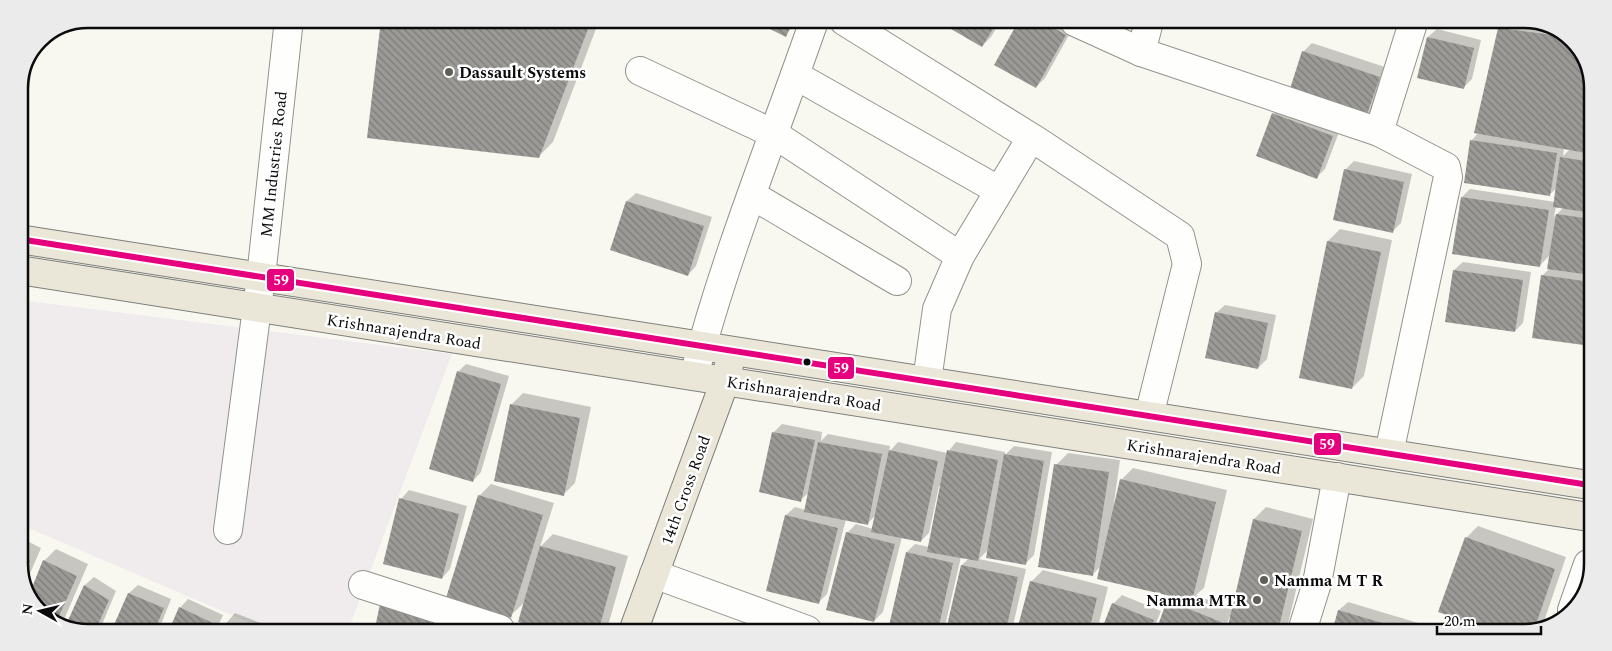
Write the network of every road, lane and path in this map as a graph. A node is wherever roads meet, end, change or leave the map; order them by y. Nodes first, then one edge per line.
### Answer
1 (288, 28) edge
2 (812, 28) edge
3 (855, 28) edge
4 (1088, 28) edge
5 (1147, 28) edge
6 (1411, 28) edge
7 (1141, 52) junction
8 (640, 71) dead end
9 (795, 75) junction
10 (1379, 132) junction
11 (774, 134) junction
12 (1031, 138) junction
13 (998, 190) junction
14 (752, 195) junction
15 (28, 240) edge
16 (960, 256) junction
17 (28, 271) edge
18 (261, 277) junction
19 (897, 281) dead end
20 (256, 307) junction
21 (702, 346) junction
22 (732, 350) junction
23 (694, 376) junction
24 (725, 381) junction
25 (927, 381) junction
26 (1149, 416) junction
27 (1389, 454) junction
28 (1337, 477) junction
29 (1584, 484) edge
30 (1584, 516) edge
31 (228, 530) dead end
32 (654, 574) junction
33 (363, 585) dead end
34 (484, 624) edge
35 (636, 624) edge
36 (792, 624) edge
37 (1304, 624) edge

1 - 18 street, MM Industries Road
2 - 9 street
3 - 12 street
4 - 7 street
5 - 7 street
6 - 10 street
7 - 10 street
8 - 11 street
9 - 11 street
9 - 13 street
10 - 27 street
11 - 14 street
11 - 16 street
12 - 13 street
12 - 26 street
13 - 16 street
14 - 19 street
14 - 21 street
15 - 18 main road
16 - 25 street
17 - 20 main road, Krishnarajendra Road
18 - 20 street, MM Industries Road
18 - 21 main road
20 - 23 main road, Krishnarajendra Road
20 - 31 street, MM Industries Road
21 - 22 main road
21 - 23 street
22 - 24 main road, 14th Cross Road
22 - 25 main road
23 - 24 main road, Krishnarajendra Road
24 - 28 main road, Krishnarajendra Road
24 - 32 main road, 14th Cross Road
25 - 26 main road
26 - 27 main road
27 - 29 main road
28 - 30 main road, Krishnarajendra Road
28 - 37 street
32 - 35 main road, 14th Cross Road
32 - 36 street
33 - 34 street

